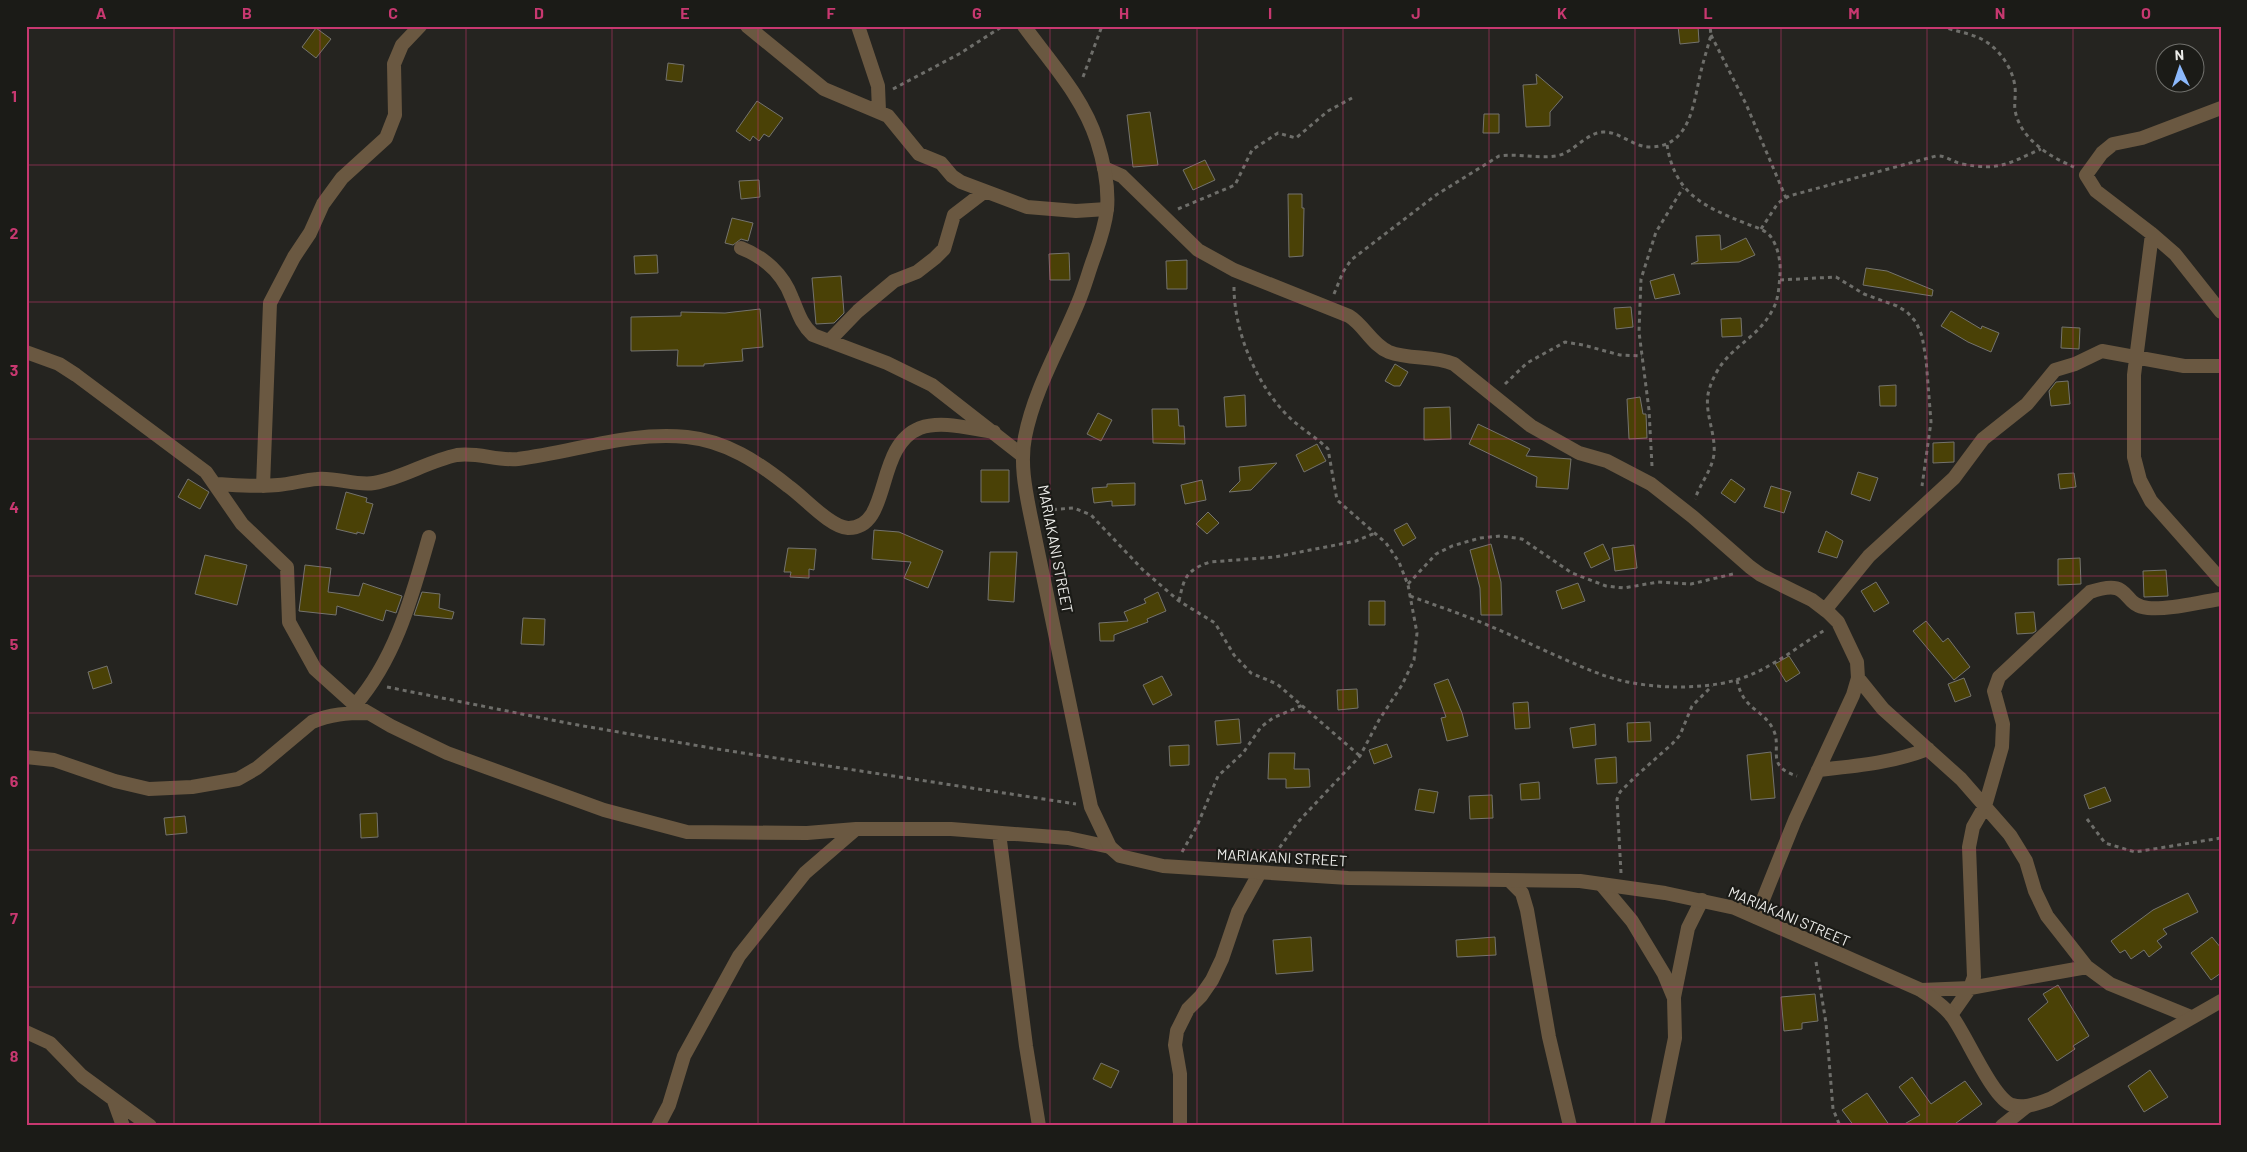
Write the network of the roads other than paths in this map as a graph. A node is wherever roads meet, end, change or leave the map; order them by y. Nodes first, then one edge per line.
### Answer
1 (420, 26) edge
2 (747, 26) edge
3 (858, 26) edge
4 (1024, 26) edge
5 (879, 104) junction
6 (2221, 108) edge
7 (1104, 168) junction
8 (984, 192) junction
9 (1107, 210) junction
10 (2152, 234) junction
11 (741, 248) dead end
12 (2221, 312) edge
13 (829, 340) junction
14 (26, 352) edge
15 (2136, 357) junction
16 (2221, 366) edge
17 (994, 432) junction
18 (1023, 456) junction
19 (217, 484) junction
20 (263, 486) junction
21 (429, 537) dead end
22 (2221, 580) edge
23 (2221, 599) edge
24 (1825, 610) junction
25 (1858, 678) junction
26 (355, 705) junction
27 (368, 713) junction
28 (1928, 750) junction
29 (26, 757) edge
30 (1817, 774) junction
31 (1985, 806) junction
32 (856, 829) junction
33 (999, 833) junction
34 (1110, 847) junction
35 (1259, 874) junction
36 (1510, 881) junction
37 (1601, 884) junction
38 (1702, 900) junction
39 (1756, 917) junction
40 (2087, 966) junction
41 (1970, 988) junction
42 (1921, 990) junction
43 (1674, 998) junction
44 (2221, 1000) edge
45 (1951, 1015) junction
46 (2192, 1017) junction
47 (26, 1032) edge
48 (114, 1101) junction
49 (2027, 1106) junction
50 (123, 1126) edge
51 (150, 1126) edge
52 (658, 1126) edge
53 (1039, 1126) edge
54 (1180, 1126) edge
55 (1570, 1126) edge
56 (1657, 1126) edge
57 (2002, 1126) edge

1 - 20 street
2 - 5 street
3 - 5 street
4 - 7 street, MARIAKANI STREET
5 - 8 street
6 - 10 street
7 - 9 street, MARIAKANI STREET
7 - 24 street
8 - 9 street
8 - 13 street
9 - 18 street, MARIAKANI STREET
10 - 12 street
10 - 15 street
11 - 13 street
13 - 17 street
14 - 19 street
15 - 16 street
15 - 22 street
15 - 24 street
17 - 18 street
17 - 20 street
18 - 34 street, MARIAKANI STREET
19 - 20 street
19 - 26 street
21 - 26 street
23 - 31 street
24 - 25 street
25 - 28 street
25 - 30 street
26 - 27 street
27 - 29 street
27 - 32 street
28 - 30 street
28 - 31 street
30 - 39 street
31 - 40 street
31 - 41 street
32 - 33 street
32 - 52 street
33 - 34 street
33 - 53 street
34 - 35 street, MARIAKANI STREET
35 - 36 street, MARIAKANI STREET
35 - 54 street
36 - 37 street, MARIAKANI STREET
36 - 55 street
37 - 38 street, MARIAKANI STREET
37 - 43 street
38 - 39 street, MARIAKANI STREET
38 - 43 street
39 - 42 street, MARIAKANI STREET
40 - 41 street
40 - 46 street
41 - 42 street
41 - 45 street
42 - 45 street, MARIAKANI STREET
43 - 56 street
44 - 46 street
45 - 49 street, MARIAKANI STREET
46 - 49 street
47 - 48 street
48 - 50 street
48 - 51 street
49 - 57 street

